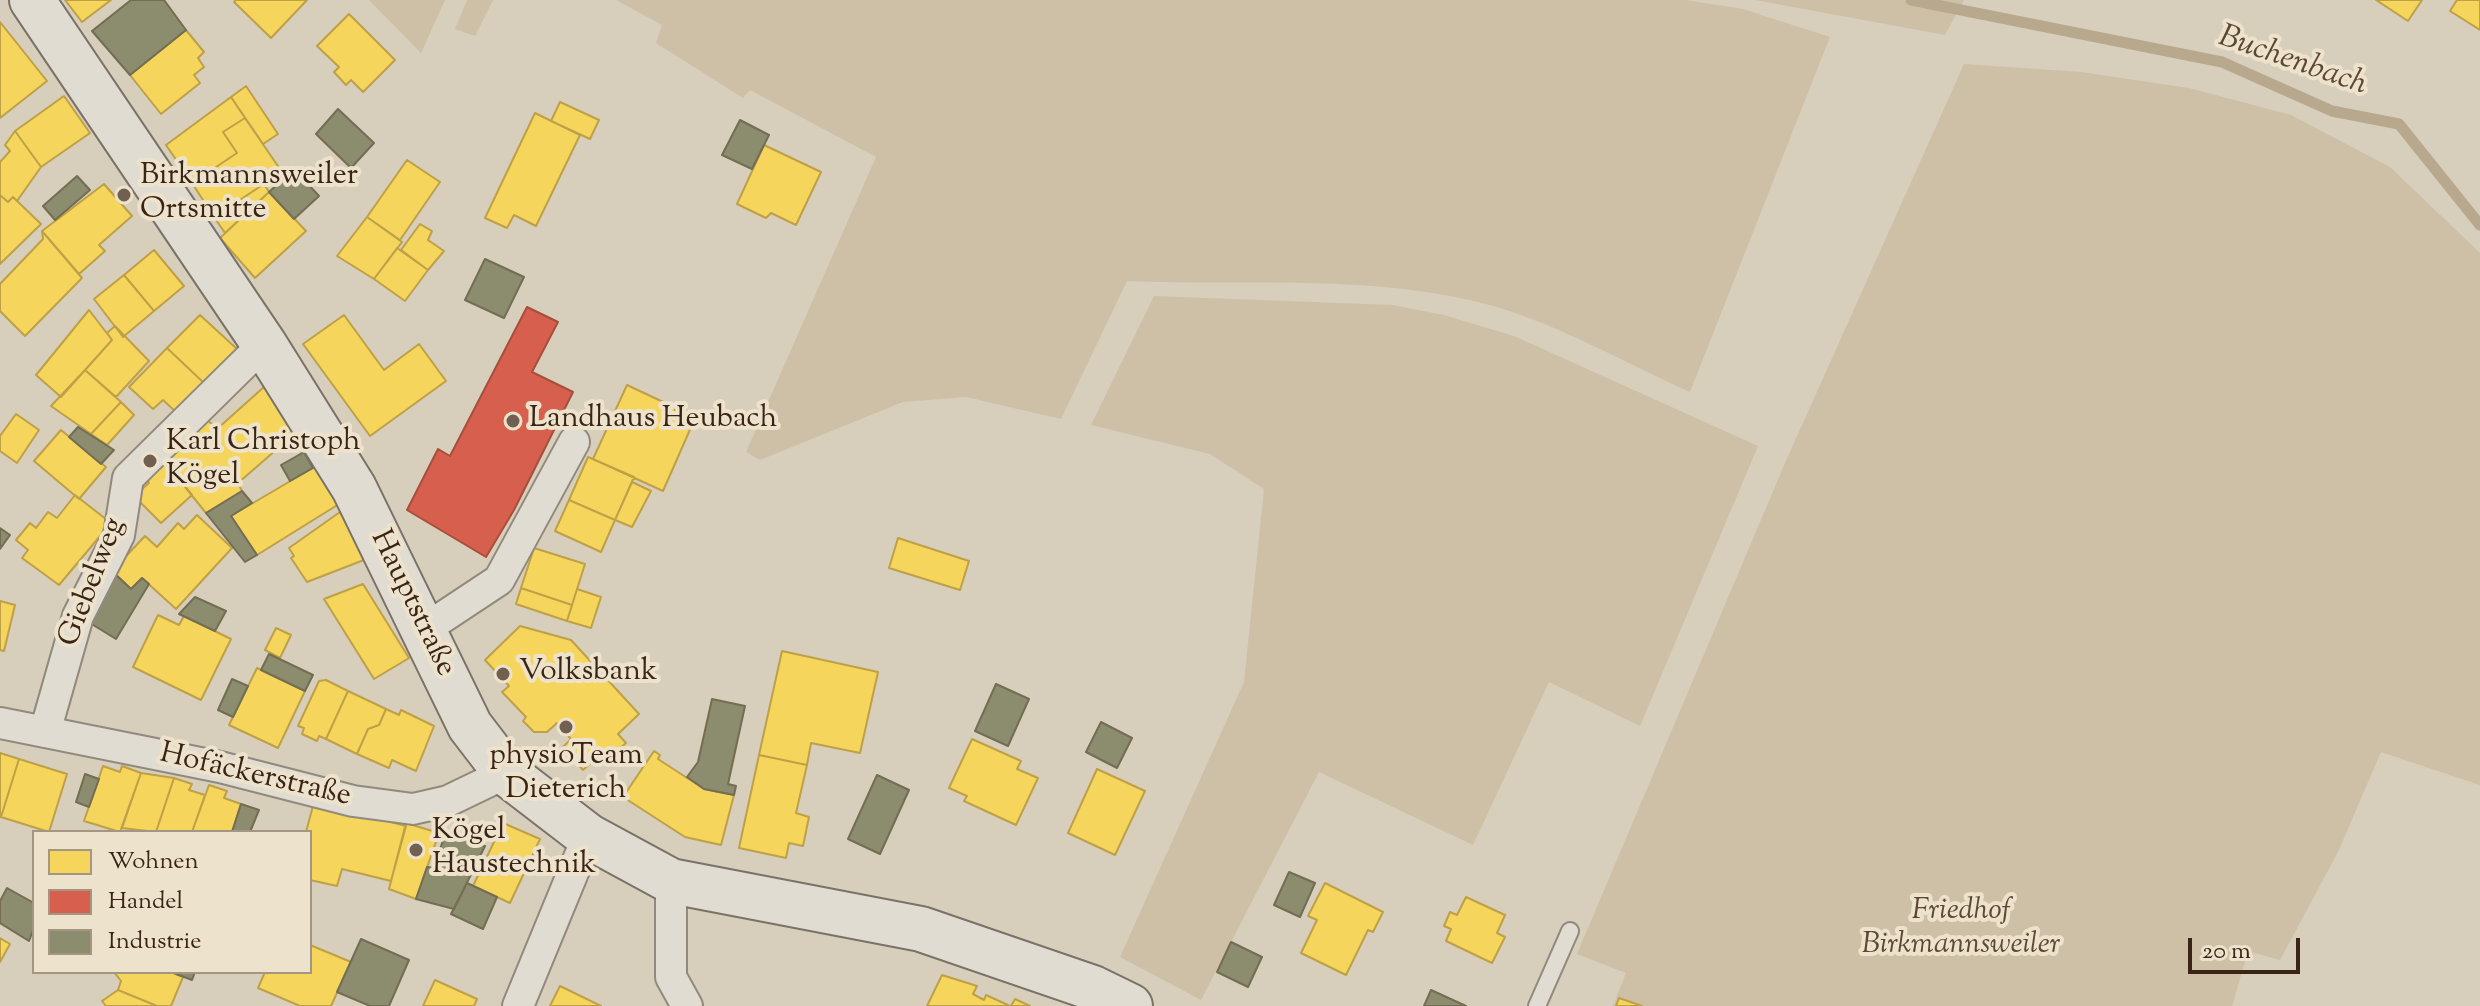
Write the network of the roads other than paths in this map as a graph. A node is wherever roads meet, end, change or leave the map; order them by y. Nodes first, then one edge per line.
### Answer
1 (32, 0) edge
2 (264, 344) junction
3 (574, 442) dead end
4 (425, 629) junction
5 (0, 723) edge
6 (45, 732) junction
7 (506, 773) junction
8 (588, 836) junction
9 (671, 881) junction
10 (1570, 931) dead end
11 (518, 1006) edge
12 (687, 1006) edge
13 (1130, 1006) edge
14 (1537, 1006) edge

1 - 2 street, Hauptstraße
2 - 4 street, Hauptstraße
2 - 6 street, Giebelweg
3 - 4 street
4 - 7 street, Hauptstraße
5 - 6 street, Hofäckerstraße
6 - 7 street, Hofäckerstraße
7 - 8 street, Hauptstraße
8 - 9 street, Hauptstraße
8 - 11 street
9 - 12 street
9 - 13 street, Hauptstraße
10 - 14 lane

